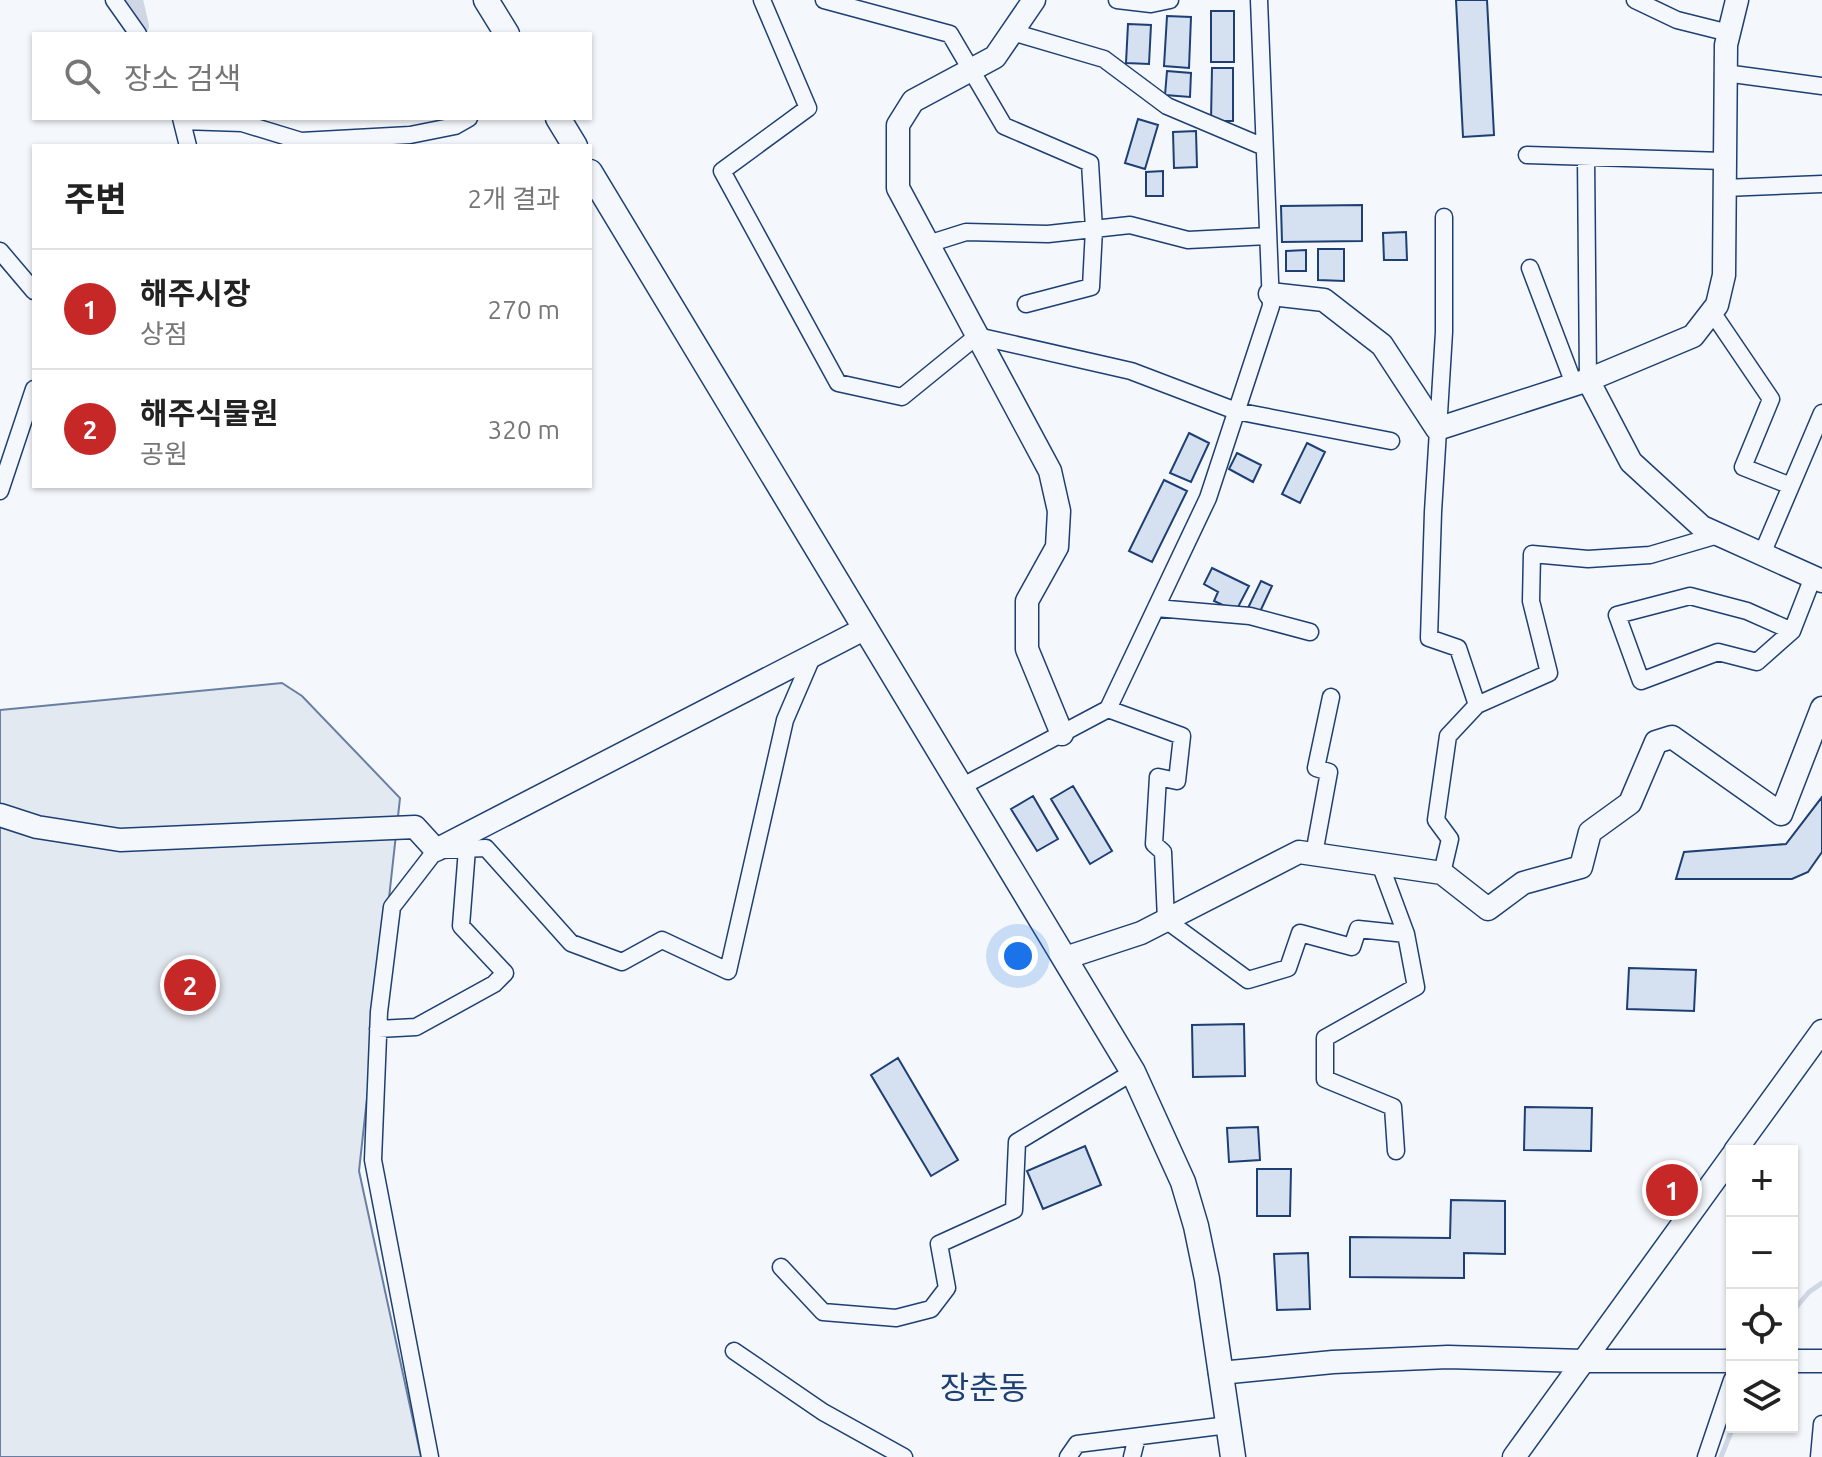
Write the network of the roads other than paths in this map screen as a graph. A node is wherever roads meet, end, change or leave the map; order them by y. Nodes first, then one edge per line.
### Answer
1 (114, 0) edge
2 (486, 0) edge
3 (762, 0) edge
4 (824, 0) edge
5 (1034, 0) edge
6 (1117, 0) edge
7 (1170, 0) edge
8 (1259, 0) edge
9 (1635, 0) edge
10 (1737, 0) edge
11 (137, 32) edge
12 (506, 32) edge
13 (1012, 32) junction
14 (1729, 33) junction
15 (971, 70) junction
16 (1725, 73) junction
17 (1822, 86) edge
18 (182, 120) edge
19 (466, 120) edge
20 (559, 120) edge
21 (300, 143) edge
22 (188, 144) edge
23 (574, 144) edge
24 (1264, 147) junction
25 (1527, 155) dead end
26 (1586, 157) junction
27 (1724, 161) junction
28 (592, 175) edge
29 (1822, 184) edge
30 (1724, 188) junction
31 (1444, 217) dead end
32 (1094, 229) junction
33 (1268, 236) junction
34 (928, 244) junction
35 (0, 251) edge
36 (1530, 268) dead end
37 (32, 289) edge
38 (1270, 294) junction
39 (1026, 304) dead end
40 (1712, 312) junction
41 (977, 336) junction
42 (1581, 382) junction
43 (32, 395) edge
44 (1236, 411) junction
45 (1822, 413) edge
46 (1437, 429) junction
47 (1391, 441) dead end
48 (1791, 486) junction
49 (0, 491) edge
50 (1718, 535) junction
51 (1762, 554) junction
52 (1818, 579) edge
53 (1156, 608) junction
54 (866, 628) junction
55 (1792, 631) junction
56 (1310, 632) dead end
57 (813, 655) junction
58 (1331, 697) dead end
59 (1477, 705) junction
60 (1822, 708) edge
61 (1108, 709) junction
62 (1062, 734) junction
63 (961, 787) junction
64 (0, 815) edge
65 (467, 849) junction
66 (436, 850) junction
67 (1314, 854) junction
68 (1380, 864) junction
69 (1442, 873) junction
70 (1166, 920) junction
71 (1406, 934) junction
72 (1065, 958) junction
73 (378, 1029) junction
74 (1822, 1031) edge
75 (1133, 1072) junction
76 (1740, 1145) edge
77 (1396, 1151) dead end
78 (1726, 1164) edge
79 (781, 1267) dead end
80 (734, 1351) dead end
81 (1583, 1361) junction
82 (1726, 1361) edge
83 (1798, 1361) edge
84 (1822, 1361) edge
85 (1220, 1373) junction
86 (1726, 1398) edge
87 (1822, 1424) edge
88 (1228, 1425) junction
89 (1137, 1437) junction
90 (430, 1457) edge
91 (904, 1457) edge
92 (1068, 1457) edge
93 (1132, 1457) edge
94 (1233, 1457) edge
95 (1514, 1457) edge
96 (1706, 1457) edge
97 (1819, 1457) edge

1 - 11 street
2 - 12 main road
3 - 41 street
4 - 15 street
5 - 13 street
6 - 7 street
8 - 24 street
9 - 14 street
10 - 14 street
13 - 15 street
13 - 24 street
14 - 16 street
15 - 32 street
15 - 34 street
16 - 17 street
16 - 27 street
18 - 21 street
18 - 22 street
19 - 21 street
20 - 23 main road
24 - 33 street
25 - 26 street
26 - 27 street
26 - 42 street
27 - 30 street
28 - 54 main road
29 - 30 street
30 - 40 street
31 - 46 street
32 - 33 street
32 - 34 street
32 - 39 street
33 - 38 street
34 - 41 street
35 - 37 street
36 - 42 street
38 - 44 street
38 - 46 street
40 - 42 street
40 - 48 street
41 - 44 street
41 - 62 street
42 - 46 street
42 - 50 street
43 - 49 street
44 - 47 street
44 - 53 street
45 - 48 street
46 - 59 street
48 - 51 street
50 - 51 street
50 - 59 street
51 - 52 street
52 - 55 street
53 - 56 street
53 - 61 street
54 - 57 street
54 - 63 main road
55 - 55 street
57 - 65 street
57 - 66 street
58 - 67 street
59 - 69 street
60 - 69 street
61 - 62 street
61 - 70 street
62 - 63 street
63 - 72 main road
64 - 66 street
65 - 66 street
65 - 73 street
66 - 73 street
67 - 68 street
67 - 70 street
68 - 69 street
68 - 71 street
70 - 71 street
70 - 72 street
71 - 77 street
72 - 75 main road
73 - 90 street
74 - 76 street
75 - 79 street
75 - 85 main road
78 - 81 street
80 - 91 street
81 - 82 street
81 - 85 street
81 - 95 street
83 - 84 street
85 - 88 main road
86 - 96 street
87 - 97 street
88 - 89 street
88 - 94 main road
89 - 92 street
89 - 93 street

